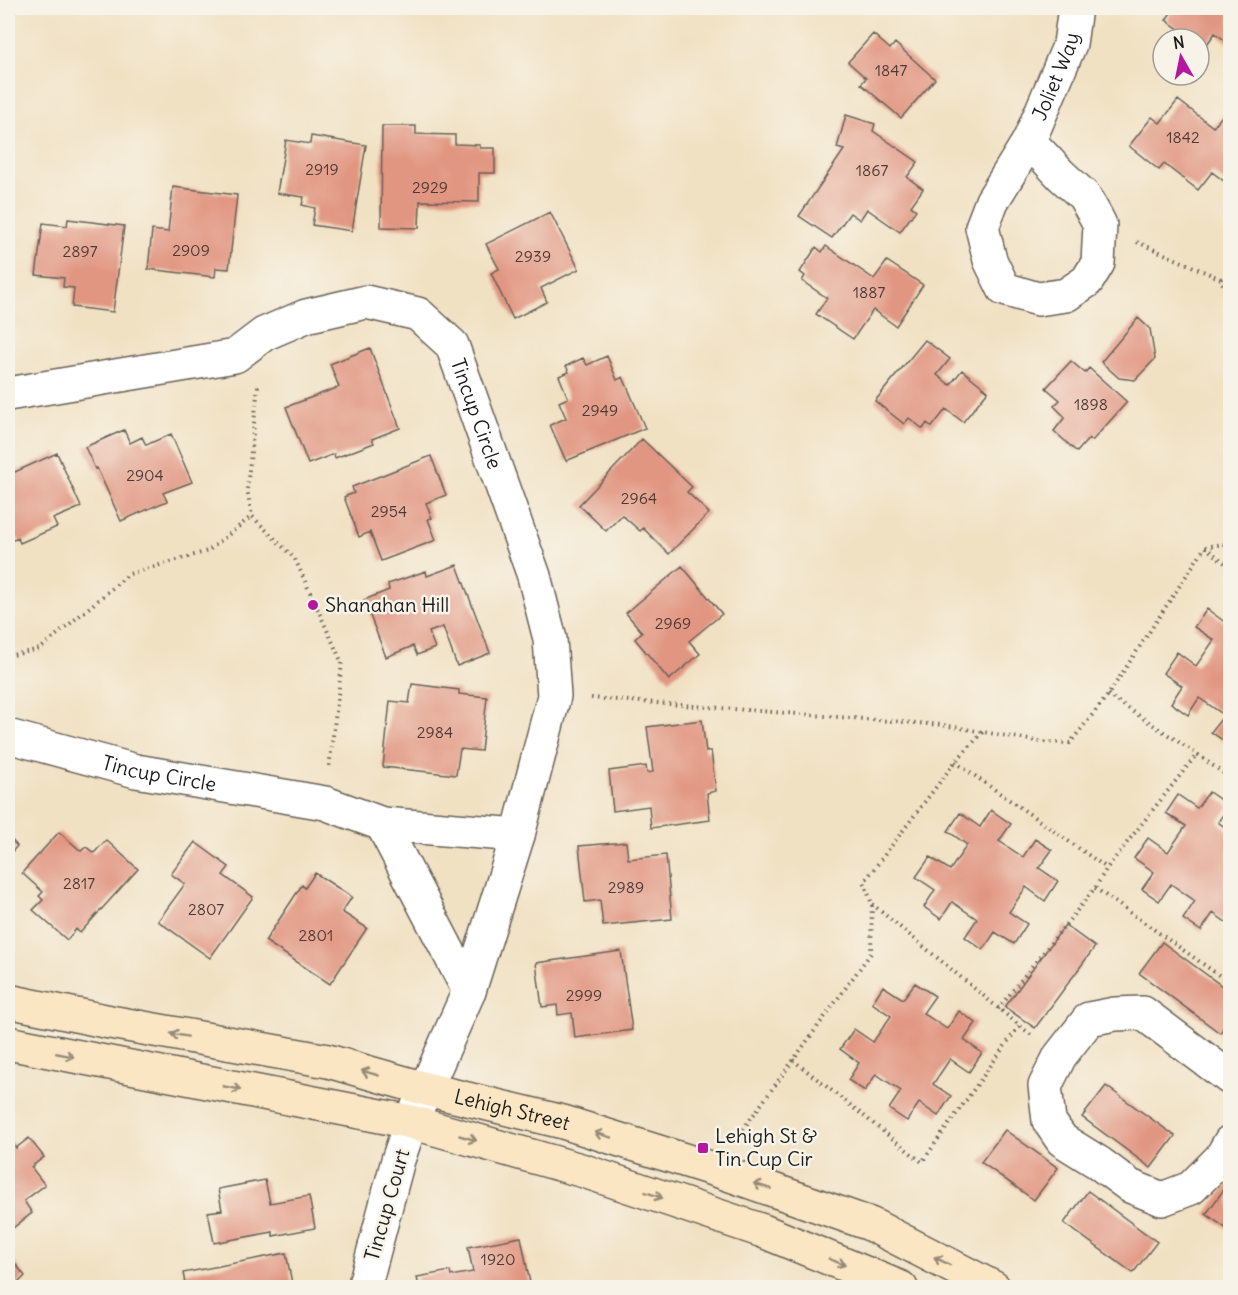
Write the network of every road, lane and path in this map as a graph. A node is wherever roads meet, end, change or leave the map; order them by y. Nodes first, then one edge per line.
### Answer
1 (1075, 8) edge
2 (1029, 141) junction
3 (1137, 242) dead end
4 (1230, 272) edge
5 (1221, 279) junction
6 (1230, 304) edge
7 (264, 334) junction
8 (8, 394) edge
9 (252, 516) junction
10 (1230, 543) edge
11 (1205, 547) junction
12 (1230, 567) edge
13 (8, 656) edge
14 (1108, 694) junction
15 (587, 698) dead end
16 (984, 731) junction
17 (8, 736) edge
18 (1197, 754) junction
19 (955, 762) junction
20 (1230, 778) edge
21 (325, 803) junction
22 (382, 825) junction
23 (518, 835) junction
24 (1107, 868) junction
25 (1095, 888) junction
26 (872, 904) junction
27 (1230, 983) edge
28 (469, 991) junction
29 (8, 1001) edge
30 (998, 1009) junction
31 (1019, 1026) junction
32 (1036, 1039) dead end
33 (8, 1043) edge
34 (793, 1060) junction
35 (1230, 1078) edge
36 (426, 1089) junction
37 (411, 1122) junction
38 (1230, 1142) edge
39 (719, 1171) junction
40 (364, 1287) edge
41 (901, 1287) edge
42 (994, 1287) edge

1 - 2 street, Joliet Way
2 - 2 street, Joliet Way
3 - 5 path
4 - 5 path
5 - 6 path
7 - 8 street, Tincup Circle
7 - 9 path
7 - 23 street, Tincup Circle
9 - 13 path
9 - 21 path
10 - 11 path
11 - 12 path
11 - 14 path
14 - 16 path
14 - 18 path
15 - 16 path
16 - 19 path
17 - 21 street, Tincup Circle
18 - 20 path
18 - 24 path
19 - 24 path
19 - 26 path
21 - 22 street, Tincup Circle
22 - 23 street, Tincup Circle
22 - 28 street
23 - 28 street, Tincup Circle
24 - 25 path
25 - 27 path
25 - 30 path
26 - 30 path
26 - 34 path
28 - 36 street, Tincup Circle
36 -> 29 street, Lehigh Street
30 - 31 path
31 - 32 path
31 - 34 path
33 -> 37 street, Lehigh Street
34 - 39 path
35 - 38 street
36 - 37 street, Tincup Circle
39 -> 36 street, Lehigh Street
37 - 40 street, Tincup Court
37 -> 41 street, Lehigh Street
42 -> 39 street, Lehigh Street

